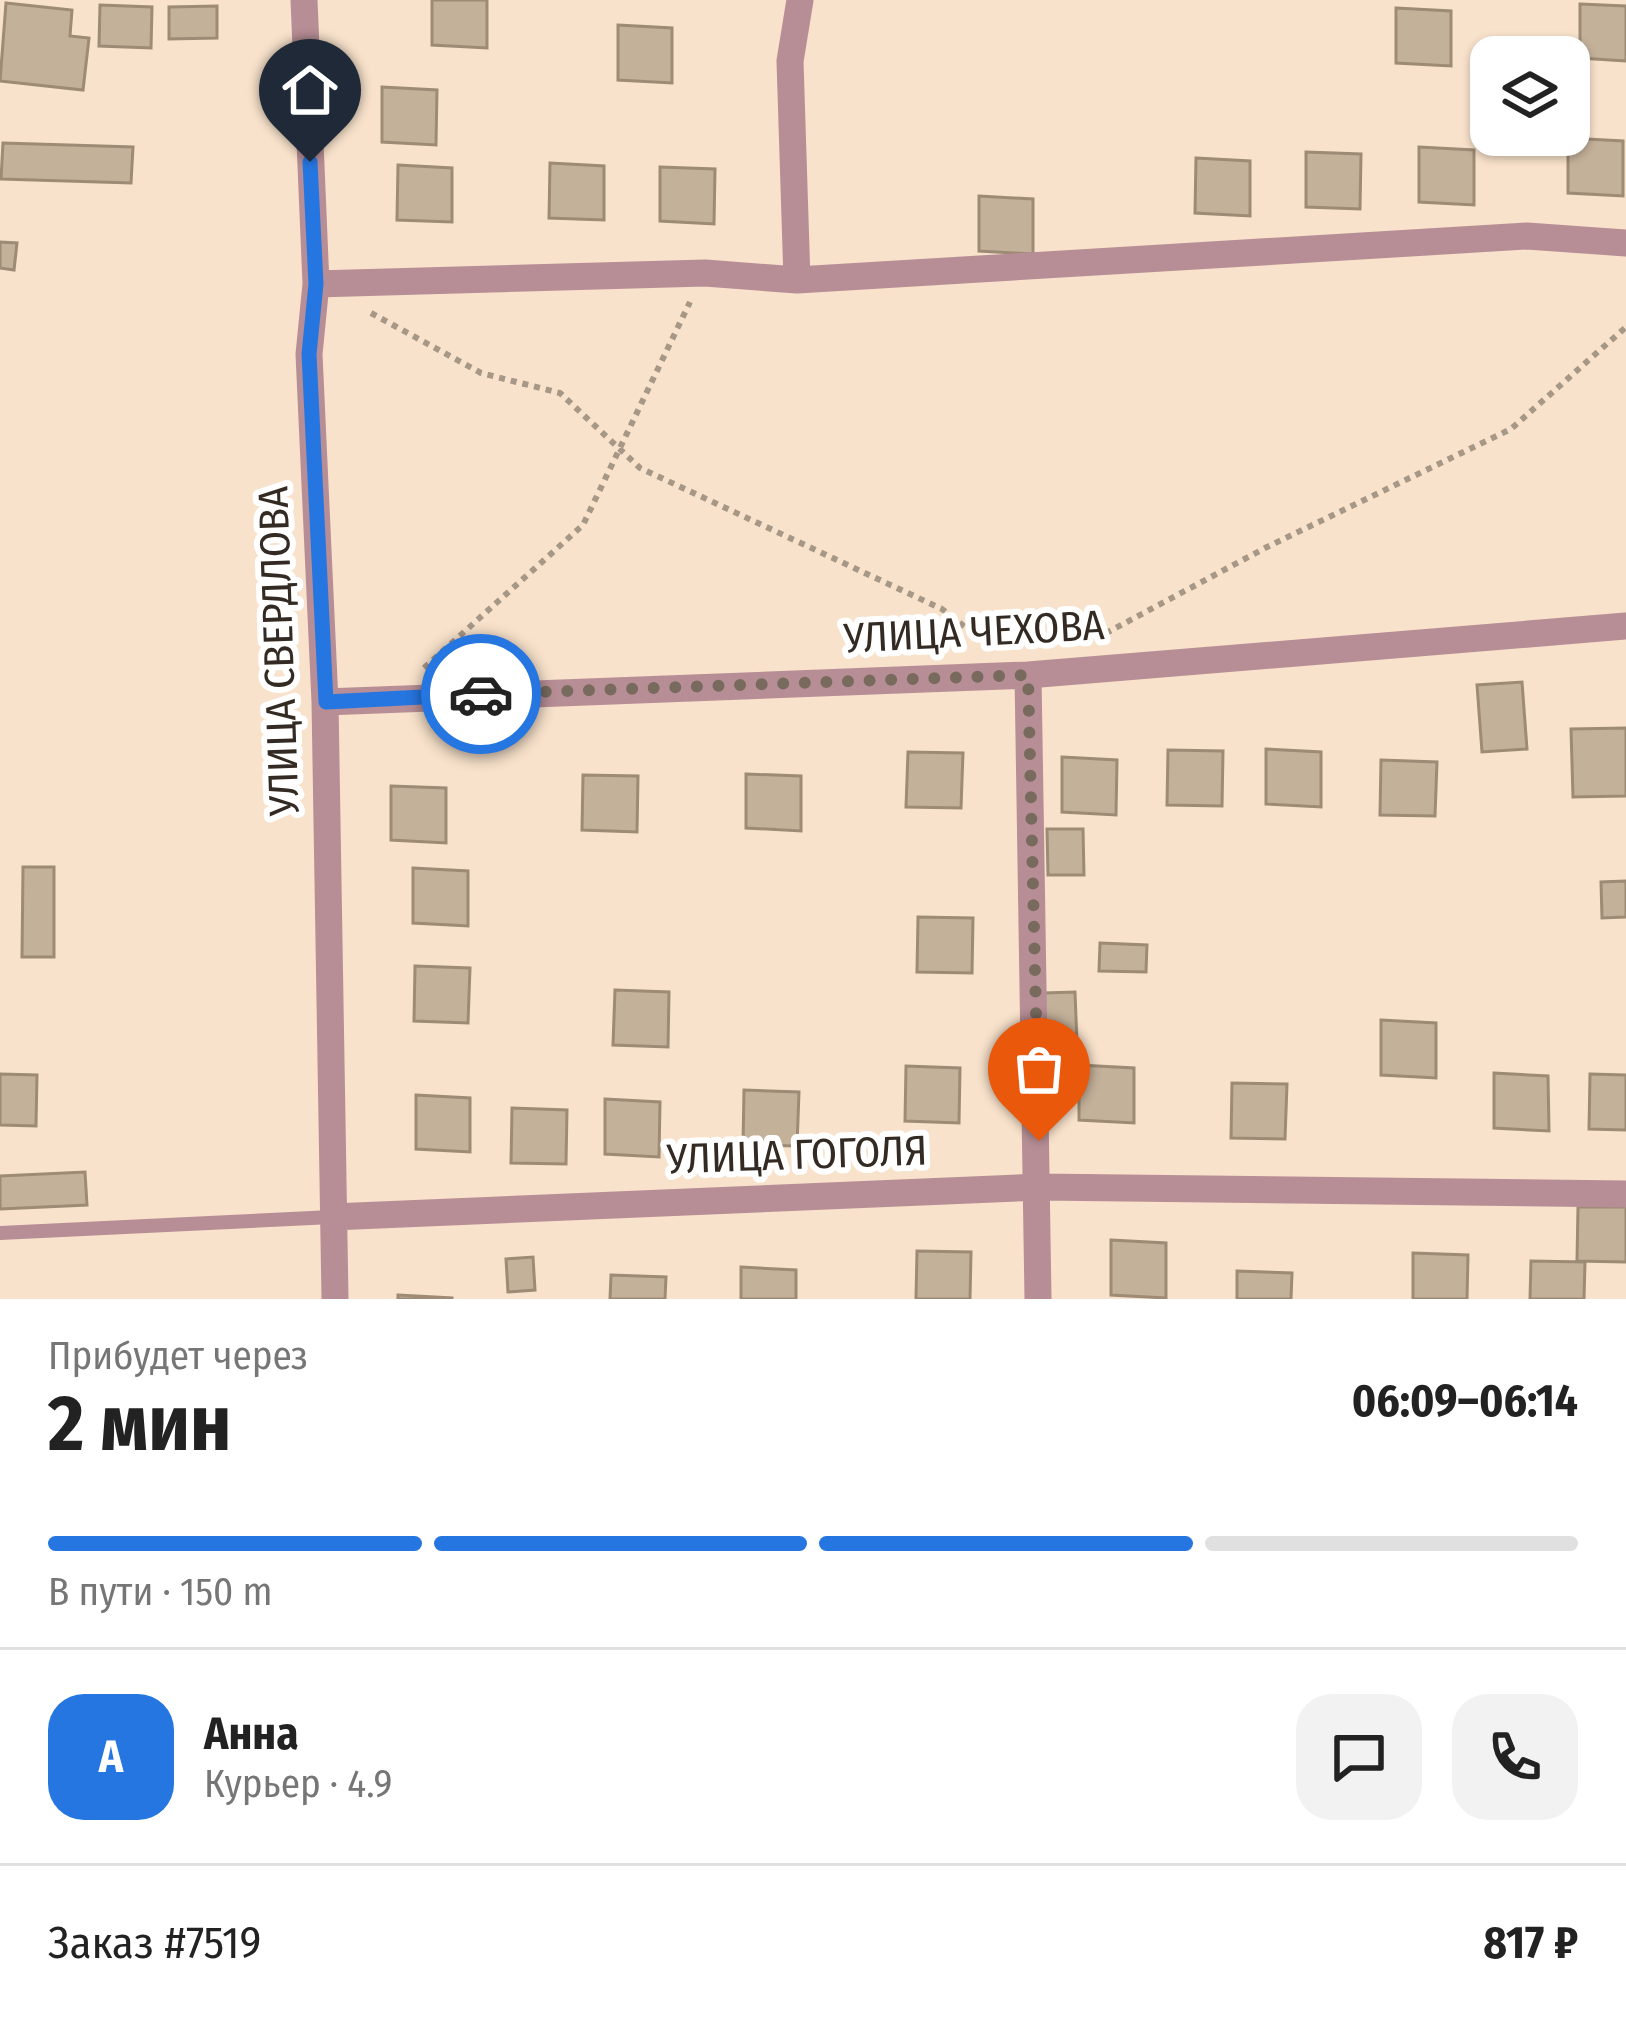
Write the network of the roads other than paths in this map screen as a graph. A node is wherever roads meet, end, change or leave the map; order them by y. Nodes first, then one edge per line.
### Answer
1 (304, 0) edge
2 (800, 0) edge
3 (1626, 243) edge
4 (797, 280) junction
5 (316, 284) junction
6 (1626, 626) edge
7 (1028, 675) junction
8 (326, 702) junction
9 (1040, 1187) junction
10 (1626, 1194) edge
11 (332, 1217) junction
12 (0, 1233) edge
13 (335, 1299) edge
14 (1038, 1299) edge

1 - 5 street, УЛИЦА СВЕРДЛОВА
2 - 4 street
3 - 4 street
4 - 5 street
5 - 8 street, УЛИЦА СВЕРДЛОВА
6 - 7 street, УЛИЦА ЧЕХОВА
7 - 8 street, УЛИЦА ЧЕХОВА
7 - 9 street
8 - 11 street, УЛИЦА СВЕРДЛОВА
9 - 10 street, УЛИЦА ГОГОЛЯ
9 - 11 street, УЛИЦА ГОГОЛЯ
9 - 14 street
11 - 12 lane
11 - 13 street, УЛИЦА СВЕРДЛОВА

